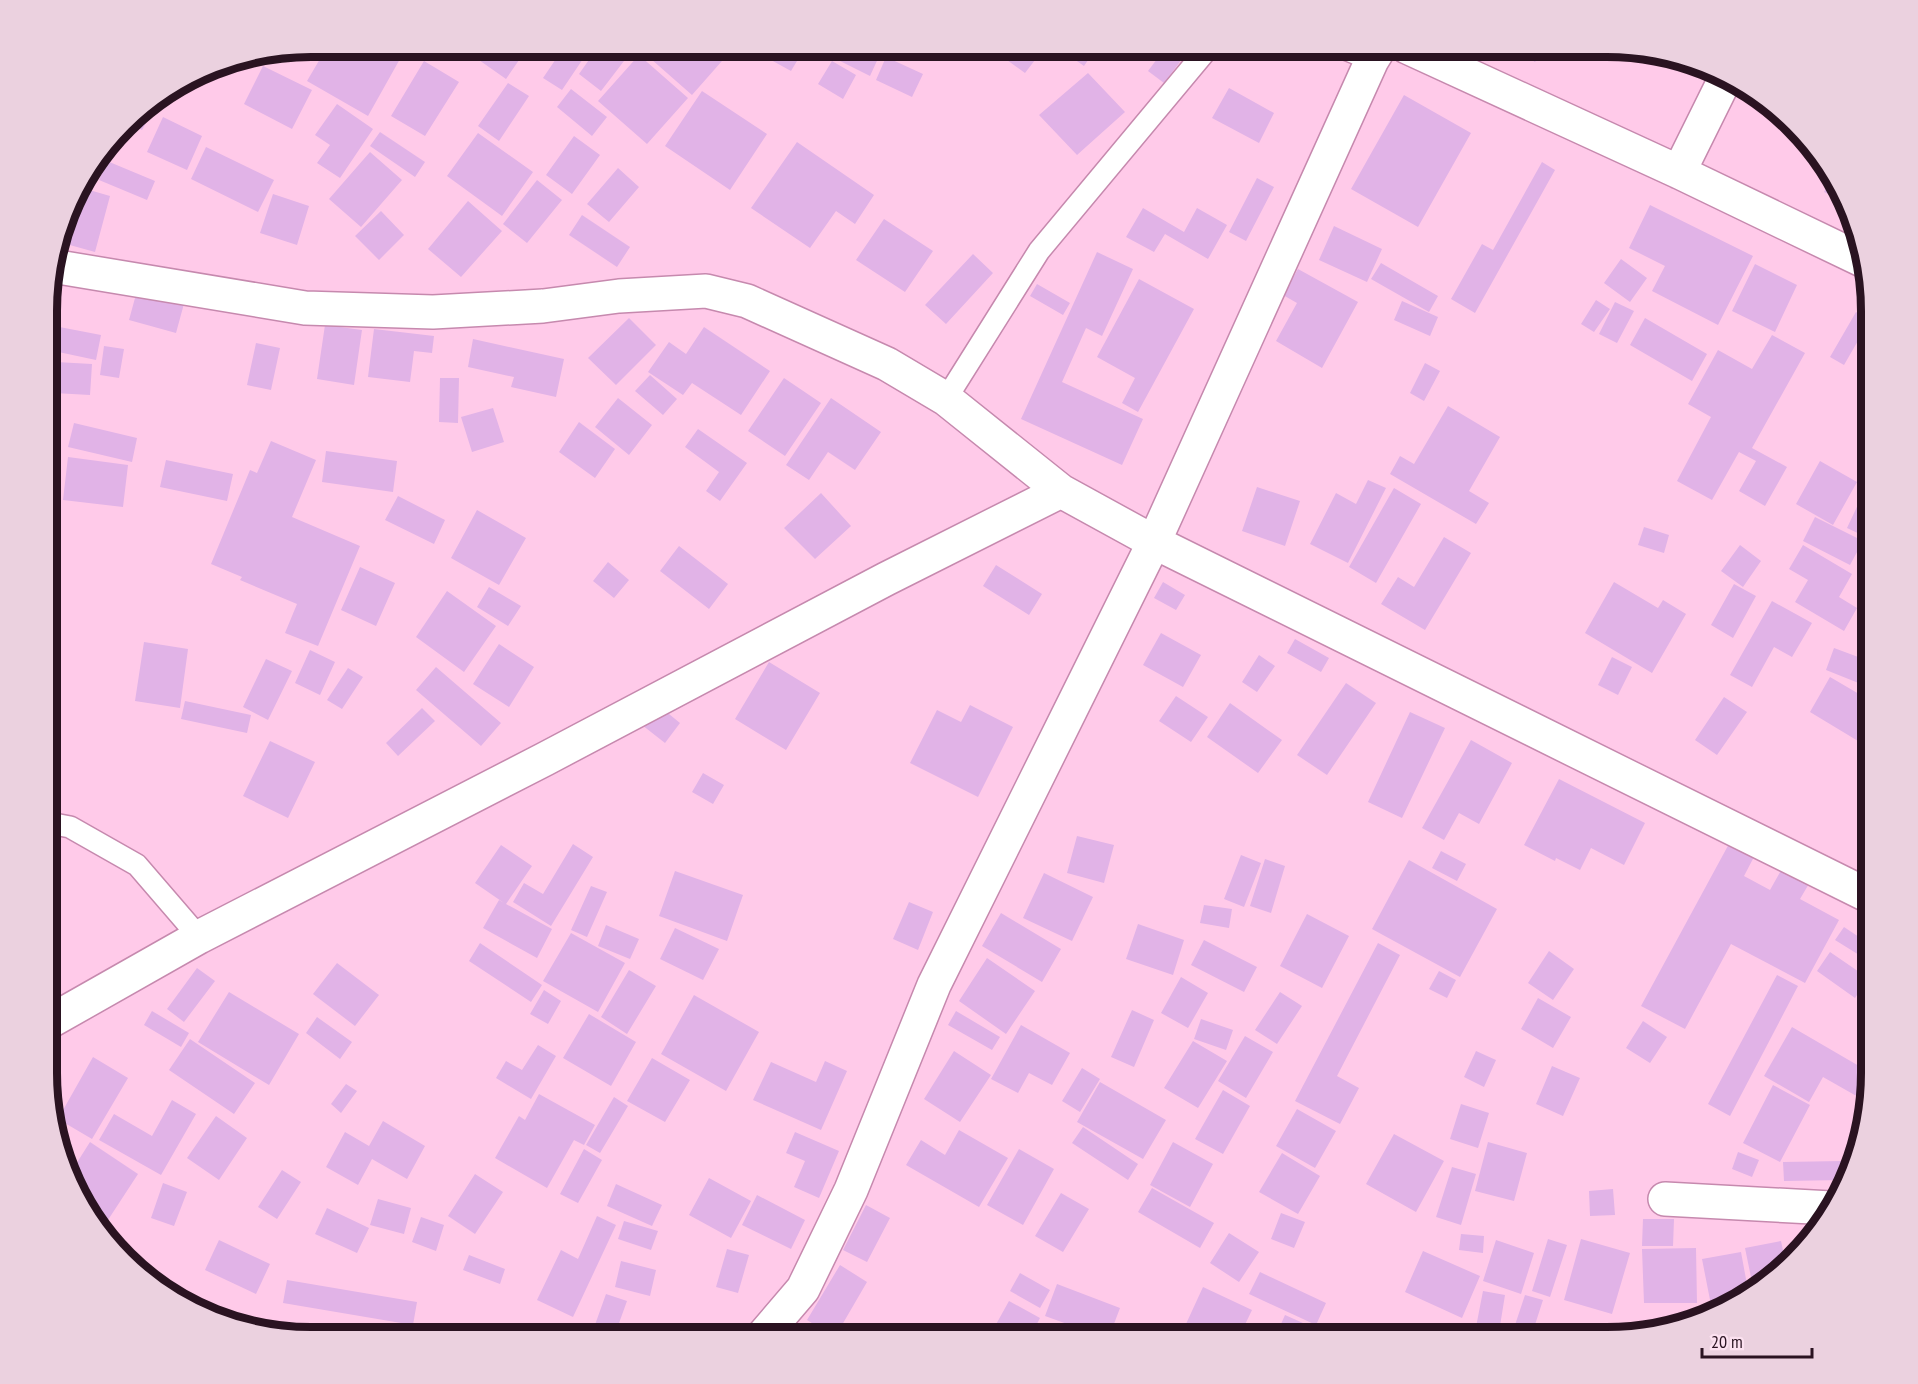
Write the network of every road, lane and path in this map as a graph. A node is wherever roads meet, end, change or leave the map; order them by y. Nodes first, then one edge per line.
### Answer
1 (1201, 57) edge
2 (1375, 57) edge
3 (1429, 57) edge
4 (1722, 85) edge
5 (1679, 172) junction
6 (1855, 257) edge
7 (61, 267) edge
8 (946, 399) junction
9 (1061, 491) junction
10 (1154, 542) junction
11 (57, 825) edge
12 (1861, 892) edge
13 (199, 937) junction
14 (57, 1018) edge
15 (1665, 1199) dead end
16 (1822, 1208) edge
17 (771, 1327) edge

1 - 8 lane
2 - 10 street
3 - 5 street
4 - 5 street
5 - 6 street
7 - 8 street
8 - 9 street
9 - 10 street
9 - 13 street
10 - 12 street
10 - 17 street
11 - 13 lane
13 - 14 street
15 - 16 street

